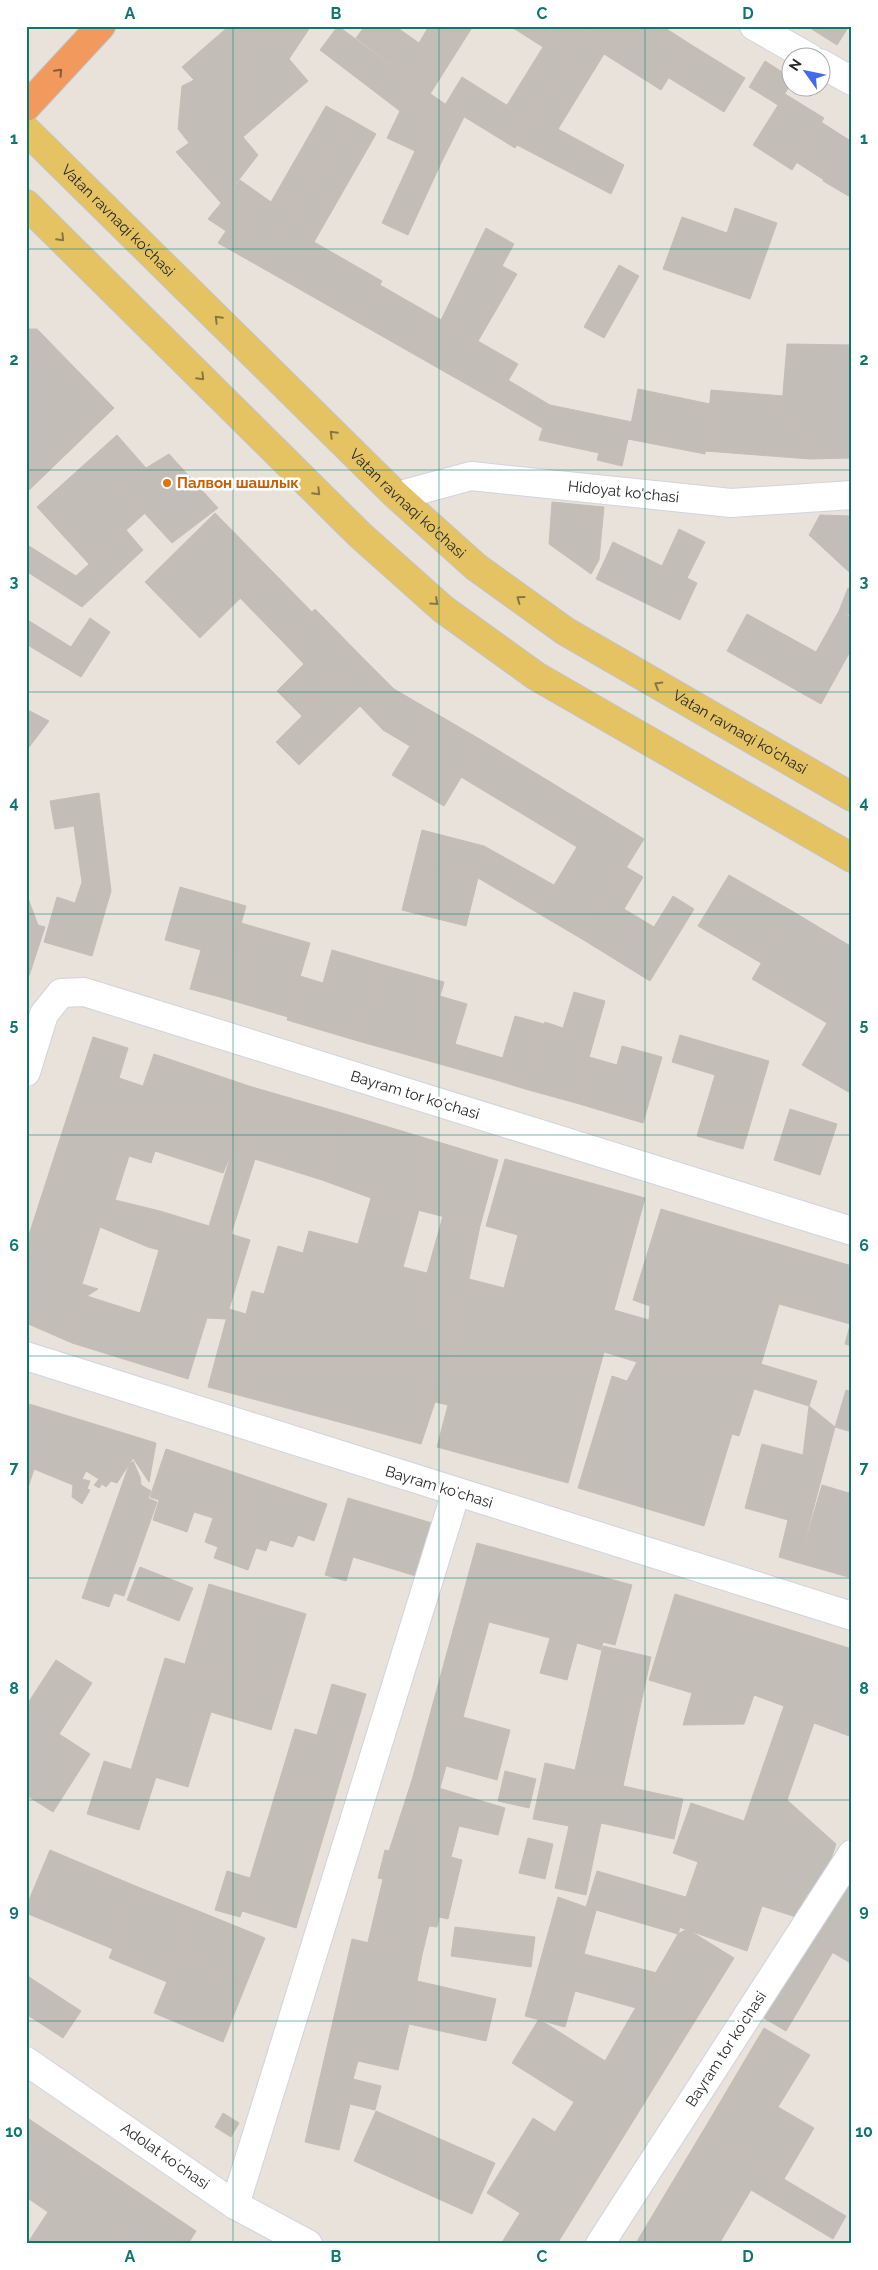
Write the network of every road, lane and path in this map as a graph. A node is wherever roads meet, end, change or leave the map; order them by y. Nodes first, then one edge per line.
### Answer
1 (101, 26) edge
2 (754, 26) edge
3 (792, 48) edge
4 (830, 69) edge
5 (852, 81) edge
6 (26, 107) edge
7 (26, 130) edge
8 (26, 204) edge
9 (852, 495) edge
10 (397, 496) junction
11 (852, 797) edge
12 (852, 858) edge
13 (26, 1072) edge
14 (852, 1231) edge
15 (26, 1356) edge
16 (456, 1492) junction
17 (852, 1616) edge
18 (852, 1854) edge
19 (26, 2061) edge
20 (235, 2205) junction
21 (308, 2244) edge
22 (600, 2244) edge

6 -> 1 highway
2 - 3 street
4 - 5 street
10 -> 7 main road, Vatan ravnaqi ko'chasi
8 -> 12 main road
9 - 10 street, Hidoyat ko'chasi
11 -> 10 main road, Vatan ravnaqi ko'chasi
13 - 14 street, Bayram tor koʻchasi
15 - 16 street, Bayram koʻchasi
16 - 17 street, Bayram koʻchasi
16 - 20 street
18 - 22 street, Bayram tor koʻchasi
19 - 20 street, Adolat koʻchasi
20 - 21 street, Adolat koʻchasi

